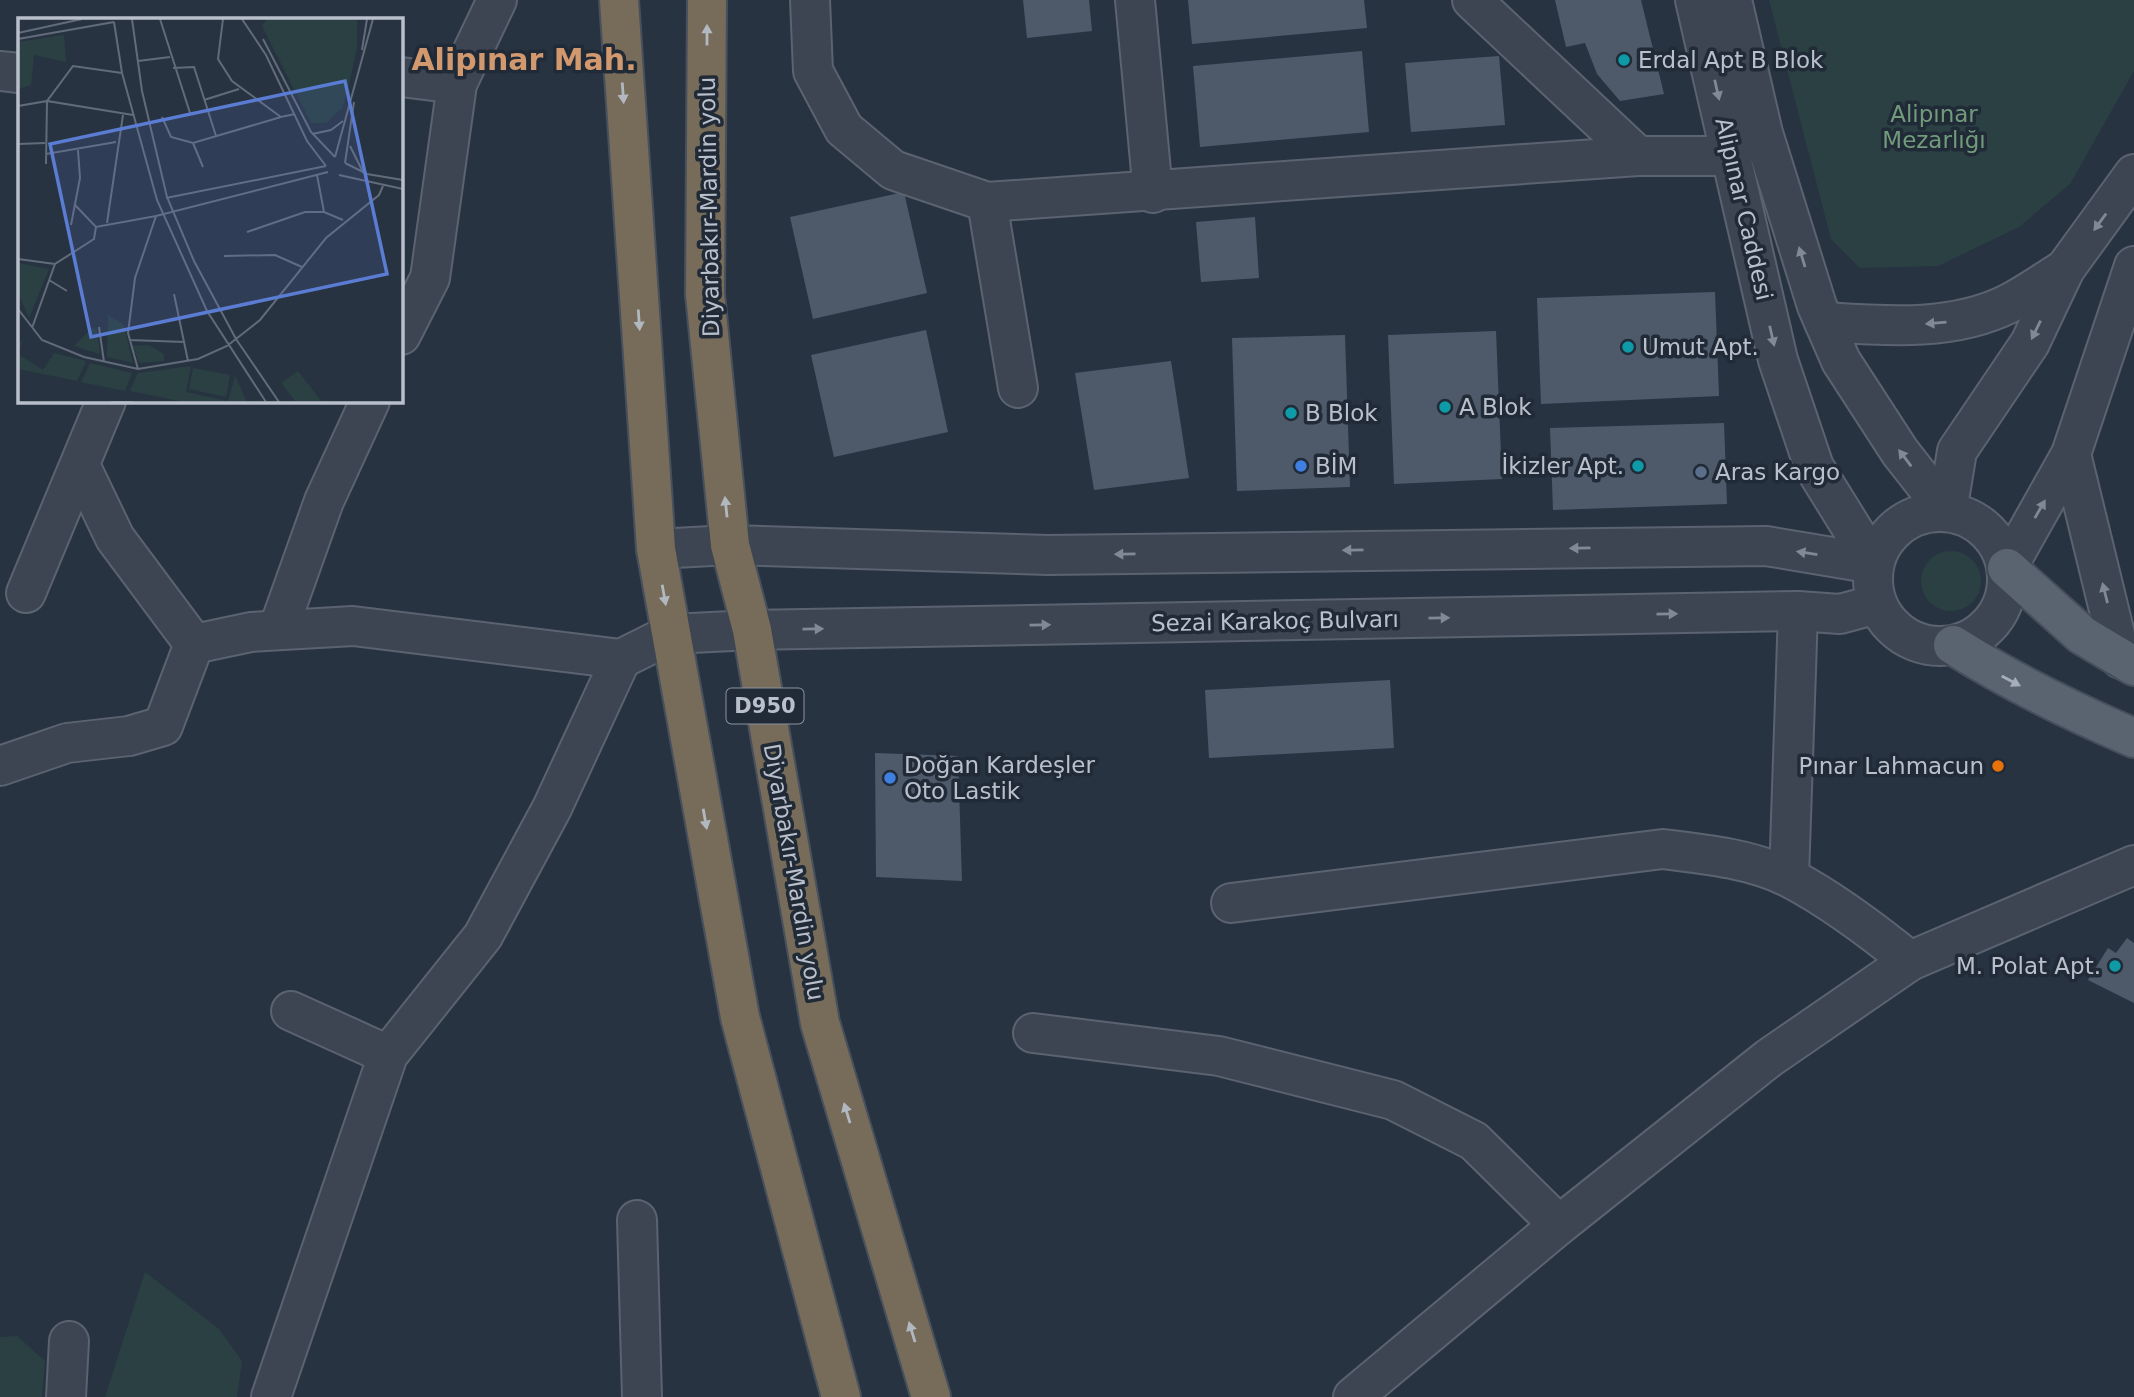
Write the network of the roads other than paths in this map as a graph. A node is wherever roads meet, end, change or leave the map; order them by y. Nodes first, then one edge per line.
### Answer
1 (497, 0) edge
2 (619, 0) edge
3 (708, 0) edge
4 (810, 0) edge
5 (1135, 0) edge
6 (1472, 0) edge
7 (1695, 0) edge
8 (1732, 0) edge
9 (0, 71) edge
10 (18, 73) edge
11 (402, 77) edge
12 (457, 84) junction
13 (1638, 156) junction
14 (1732, 156) junction
15 (2134, 174) edge
16 (1153, 192) junction
17 (987, 202) junction
18 (2134, 266) edge
19 (2065, 269) junction
20 (1824, 322) junction
21 (402, 333) edge
22 (1018, 388) dead end
23 (106, 402) edge
24 (370, 402) edge
25 (2071, 454) junction
26 (80, 465) junction
27 (1947, 512) junction
28 (730, 545) junction
29 (656, 549) junction
30 (1874, 564) junction
31 (2007, 568) junction
32 (26, 593) dead end
33 (1877, 604) junction
34 (1798, 611) junction
35 (278, 630) junction
36 (752, 630) junction
37 (671, 634) junction
38 (194, 644) junction
39 (1953, 645) junction
40 (621, 659) junction
41 (2127, 663) edge
42 (2134, 738) edge
43 (0, 766) edge
44 (2134, 865) edge
45 (1789, 877) junction
46 (1231, 903) dead end
47 (1910, 961) junction
48 (291, 1011) dead end
49 (1033, 1032) dead end
50 (388, 1055) junction
51 (637, 1220) dead end
52 (1559, 1225) junction
53 (69, 1340) dead end
54 (66, 1397) edge
55 (271, 1397) edge
56 (642, 1397) edge
57 (841, 1397) edge
58 (931, 1397) edge
59 (1353, 1397) edge

1 - 12 street
2 -> 29 highway
28 -> 3 highway, Diyarbakır-Mardin yolu / D950
4 - 17 street
5 - 16 street
6 - 13 street
7 -> 14 street, Alipınar Caddesi
20 -> 8 street, Alipınar Caddesi
9 - 10 street
11 - 12 street
12 - 21 street
13 - 14 street
13 - 16 street
14 -> 30 street, Alipınar Caddesi
15 -> 19 street
16 - 17 street
17 - 22 street
18 - 25 street
19 -> 20 street
19 -> 27 street
27 -> 20 street, Alipınar Caddesi
23 - 26 street
24 - 35 street
31 -> 25 street
41 -> 25 street
26 - 32 street
26 - 38 street
27 - 30 street
27 - 31 street
28 - 29 street
30 -> 28 street
28 - 36 highway, Diyarbakır-Mardin yolu / D950
29 -> 37 highway
30 - 33 street
31 - 39 street
31 - 41 main road
33 - 34 street, Sezai Karakoç Bulvarı
33 - 39 street
36 -> 34 street, Sezai Karakoç Bulvarı
34 - 45 street
35 - 38 street
35 - 40 street
36 - 37 street, Sezai Karakoç Bulvarı
58 -> 36 highway, Diyarbakır-Mardin yolu / D950
37 - 40 street
37 -> 57 highway
38 - 43 street
39 -> 42 main road
40 - 50 street
44 - 47 street
45 - 46 street
45 - 47 street
47 - 52 street
48 - 50 street
49 - 52 street
50 - 55 street
51 - 56 street
52 - 59 street
53 - 54 street

